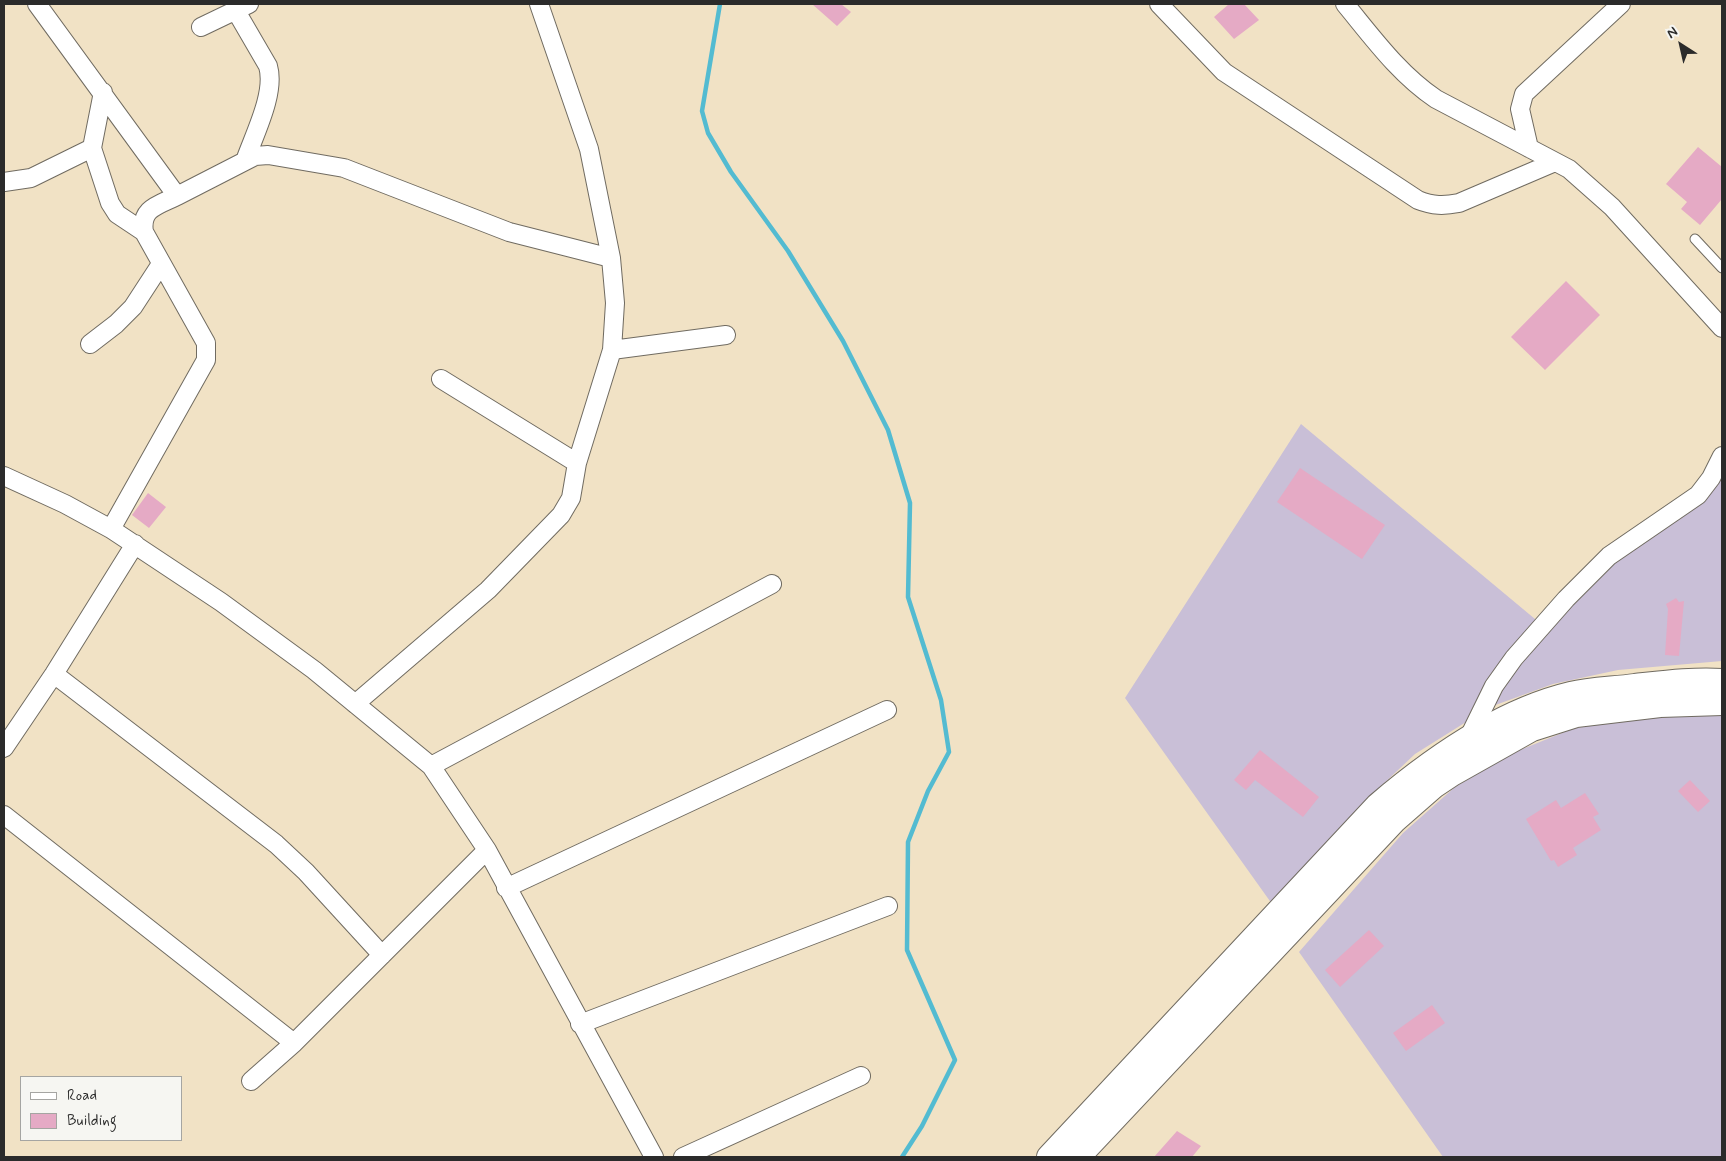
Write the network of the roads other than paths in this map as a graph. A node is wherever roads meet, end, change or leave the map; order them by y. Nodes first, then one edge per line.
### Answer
1 (37, 4) edge
2 (539, 4) edge
3 (1159, 4) edge
4 (1345, 4) edge
5 (1621, 4) edge
6 (242, 7) edge
7 (201, 27) dead end
8 (103, 92) junction
9 (92, 148) junction
10 (1529, 148) junction
11 (245, 161) junction
12 (1555, 162) junction
13 (4, 182) edge
14 (178, 196) junction
15 (144, 232) junction
16 (1695, 239) dead end
17 (611, 258) junction
18 (162, 264) junction
19 (1722, 268) edge
20 (1722, 328) edge
21 (726, 335) dead end
22 (90, 344) dead end
23 (612, 350) junction
24 (441, 379) dead end
25 (1722, 456) edge
26 (577, 463) junction
27 (4, 476) edge
28 (111, 529) junction
29 (134, 544) junction
30 (772, 584) dead end
31 (54, 674) junction
32 (1722, 681) edge
33 (1722, 703) edge
34 (355, 704) junction
35 (886, 710) dead end
36 (1467, 741) junction
37 (4, 748) edge
38 (431, 766) junction
39 (1452, 774) junction
40 (4, 814) edge
41 (486, 850) junction
42 (506, 888) junction
43 (888, 906) dead end
44 (382, 955) junction
45 (580, 1024) junction
46 (294, 1043) junction
47 (861, 1076) dead end
48 (252, 1081) dead end
49 (654, 1157) edge
50 (683, 1157) edge
51 (1049, 1157) edge
52 (1078, 1157) edge

1 - 8 street
2 - 17 street
3 - 12 street
4 - 10 street
5 - 10 street
6 - 7 street
6 - 11 street
8 - 9 street
8 - 14 street
9 - 13 street
9 - 15 street
10 - 12 street
11 - 14 street
11 - 17 street
12 - 20 street
14 - 15 street
15 - 18 street
16 - 19 lane
17 - 23 street
18 - 22 street
18 - 28 street
21 - 23 street
23 - 26 street
24 - 26 street
25 - 36 street
26 - 34 street
27 - 28 street
28 - 29 street
29 - 31 street
29 - 34 street
30 - 38 street
31 - 37 street
31 - 44 street
32 - 36 street
33 - 39 street
34 - 38 street
35 - 42 street
36 - 39 street
36 - 51 street
38 - 41 street
39 - 52 street
40 - 46 street
41 - 42 street
41 - 44 street
42 - 45 street
43 - 45 street
44 - 46 street
45 - 49 street
46 - 48 street
47 - 50 street

